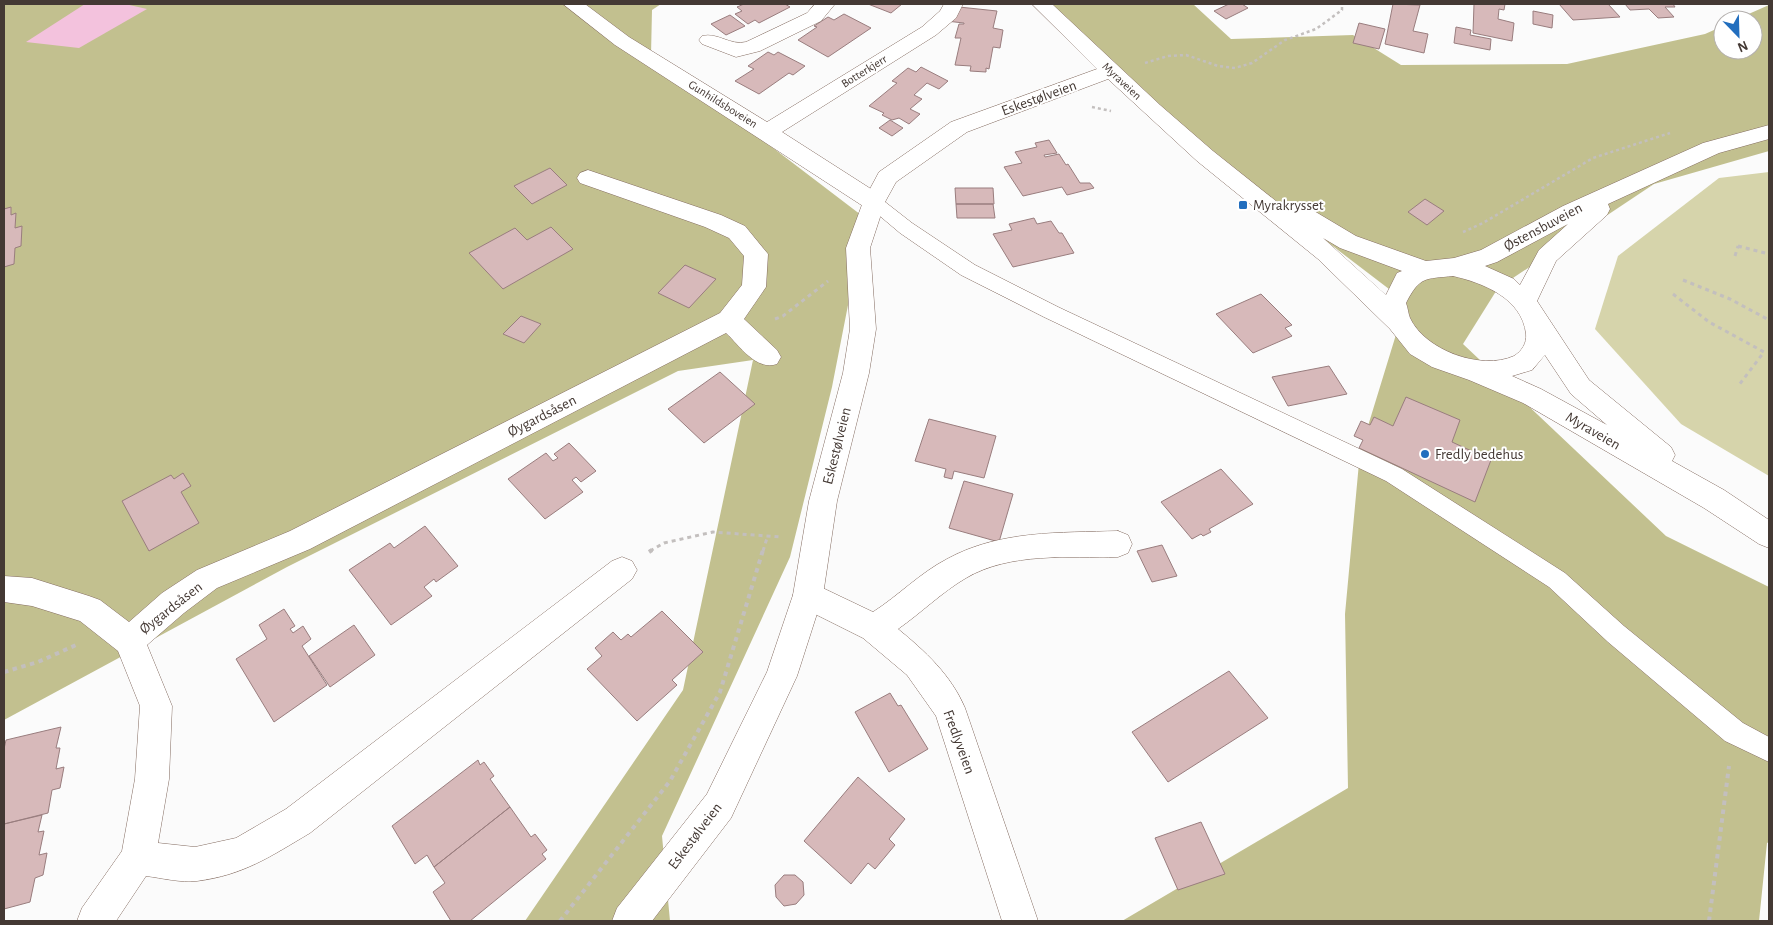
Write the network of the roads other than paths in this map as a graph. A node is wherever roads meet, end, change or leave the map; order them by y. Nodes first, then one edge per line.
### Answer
1 (573, 4) edge
2 (825, 4) edge
3 (953, 4) edge
4 (1041, 4) edge
5 (709, 40) dead end
6 (1111, 71) junction
7 (767, 132) junction
8 (1769, 132) edge
9 (1205, 156) junction
10 (588, 178) dead end
11 (1632, 183) junction
12 (874, 202) junction
13 (1454, 267) junction
14 (1424, 270) junction
15 (1531, 312) junction
16 (729, 320) junction
17 (1399, 322) junction
18 (768, 357) dead end
19 (1469, 370) junction
20 (1714, 499) junction
21 (1769, 535) edge
22 (1118, 544) dead end
23 (622, 570) road end
24 (4, 589) edge
25 (808, 595) junction
26 (874, 628) junction
27 (120, 633) junction
28 (1769, 750) edge
29 (138, 858) junction
30 (94, 921) edge
31 (630, 921) edge
32 (1020, 921) edge

1 - 7 main road, Gunhildsboveien
2 - 5 main road
3 - 7 main road, Botterkjerr
4 - 6 main road, Myraveien
6 - 9 main road, Myraveien
6 - 12 main road, Eskestølveien
7 - 12 main road, Gunhildsboveien
8 - 11 main road, Østensbuveien
9 - 14 main road, Myraveien
9 - 17 main road, Myraveien
10 - 16 main road, Øygardsåsen
11 - 13 main road, Østensbuveien
11 - 15 main road, Østensbuveien
12 - 25 main road, Eskestølveien
12 - 28 lane
13 - 14 main road
13 - 15 main road
14 - 17 main road
15 - 19 main road
15 - 20 main road, Myraveien
16 - 18 main road
16 - 27 main road, Øygardsåsen
17 - 19 main road
19 - 20 main road, Myraveien
20 - 21 main road, Myraveien
22 - 26 main road
23 - 29 main road
24 - 27 main road
25 - 26 main road, Fredlyveien
25 - 31 main road, Eskestølveien
26 - 32 main road, Fredlyveien
27 - 29 main road, Øygardsåsen
29 - 30 main road, Øygardsåsen

